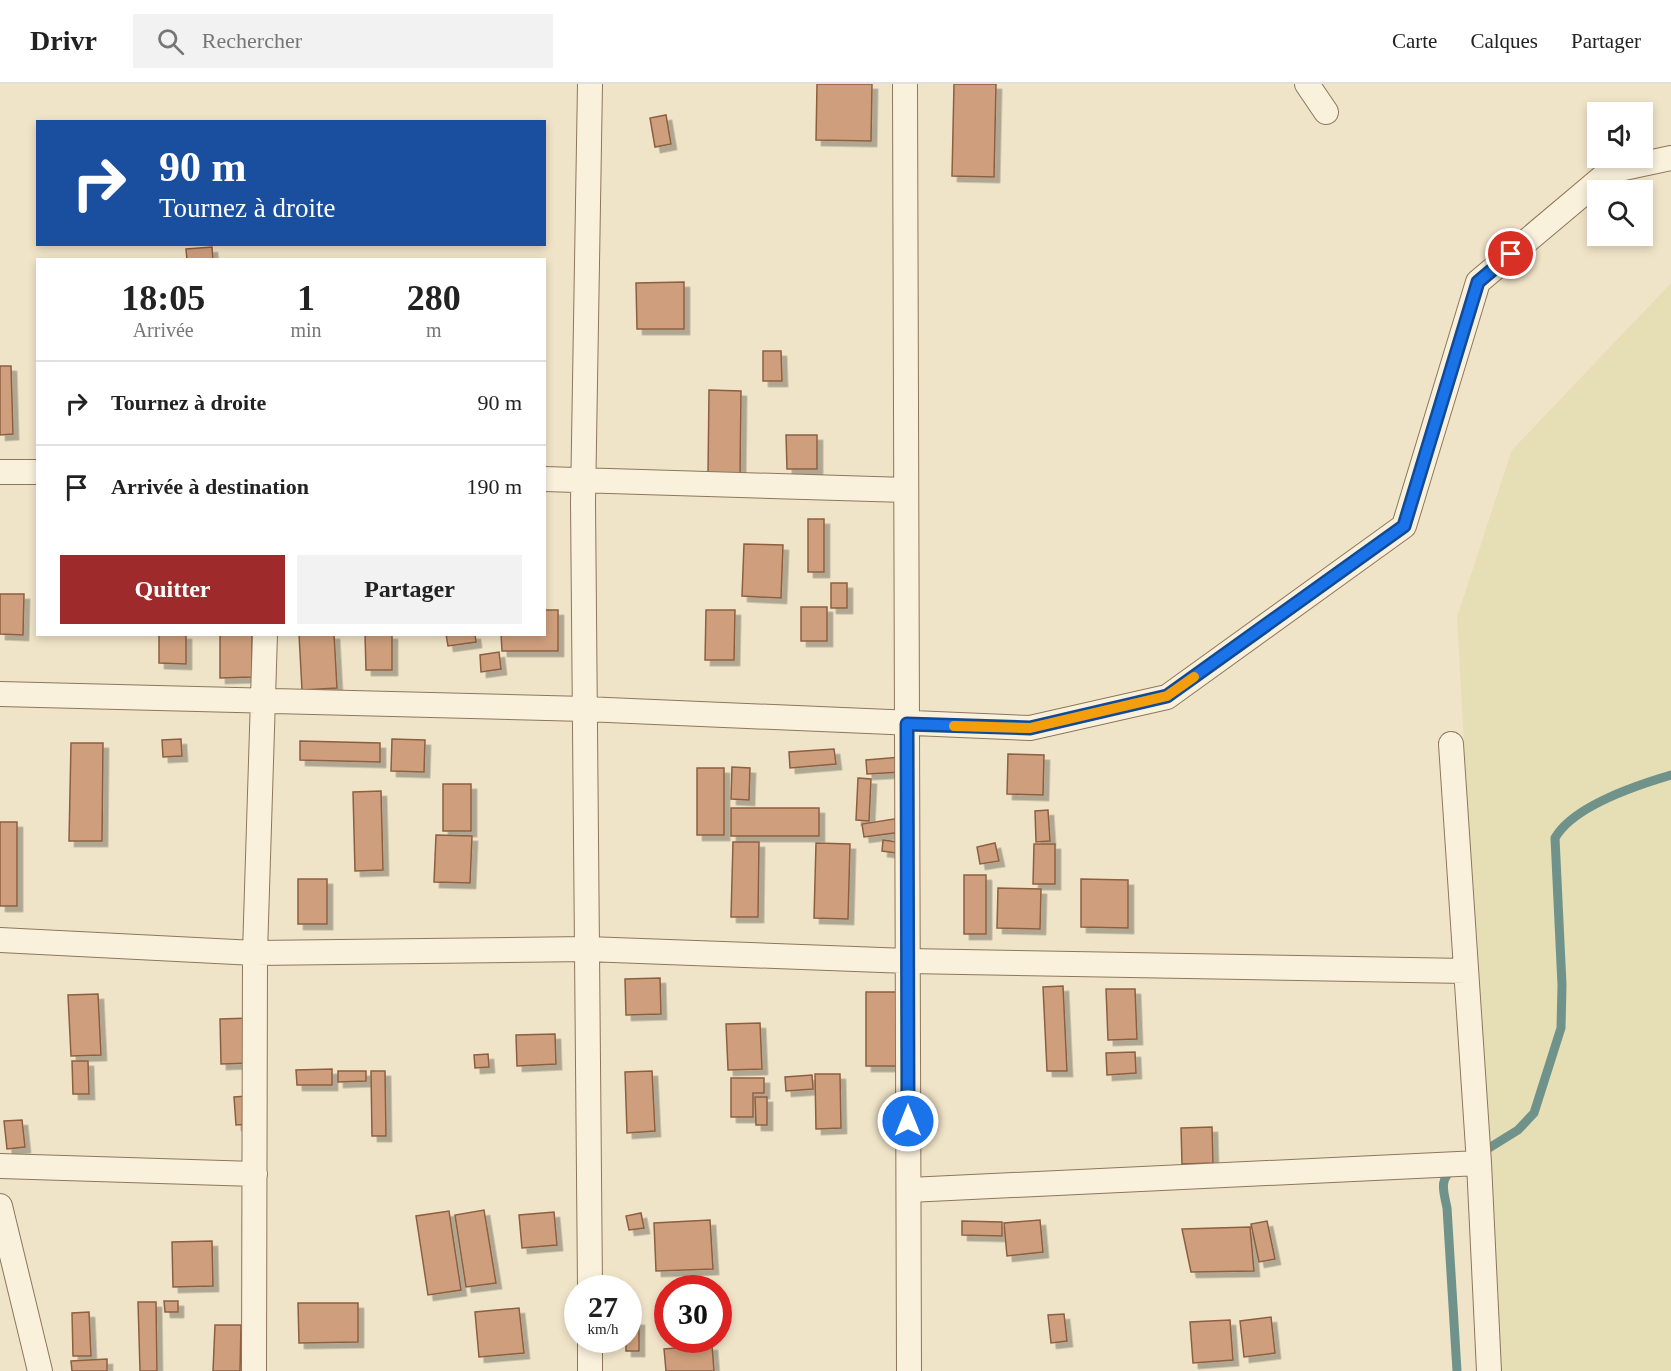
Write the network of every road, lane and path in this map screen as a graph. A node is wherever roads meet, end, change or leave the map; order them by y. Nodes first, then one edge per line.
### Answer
1 (590, 84) edge
2 (905, 84) edge
3 (1307, 84) edge
4 (1326, 112) dead end
5 (1671, 158) edge
6 (0, 472) edge
7 (36, 472) edge
8 (546, 479) edge
9 (584, 481) junction
10 (906, 490) junction
11 (265, 636) edge
12 (0, 694) edge
13 (263, 701) junction
14 (585, 709) junction
15 (907, 724) junction
16 (1451, 744) dead end
17 (0, 940) edge
18 (587, 949) junction
19 (255, 953) junction
20 (908, 961) junction
21 (1466, 971) junction
22 (1479, 1163) junction
23 (0, 1166) edge
24 (255, 1174) junction
25 (909, 1190) junction
26 (0, 1206) edge
27 (590, 1275) edge
28 (590, 1353) edge
29 (40, 1371) edge
30 (254, 1371) edge
31 (590, 1371) edge
32 (909, 1371) edge
33 (1489, 1371) edge

1 - 9 street
2 - 10 street
3 - 4 street
5 - 15 street
6 - 7 street
8 - 9 street
9 - 10 street
9 - 14 street
10 - 15 street
11 - 13 street
12 - 13 street
13 - 14 street
13 - 19 street
14 - 15 street
14 - 18 street
15 - 20 street
16 - 21 street
17 - 19 street
18 - 19 street
18 - 20 street
18 - 27 street
19 - 24 street
20 - 21 street
20 - 25 street
21 - 22 street
22 - 25 street
22 - 33 street
23 - 24 street
24 - 30 street
25 - 32 street
26 - 29 street
28 - 31 street

